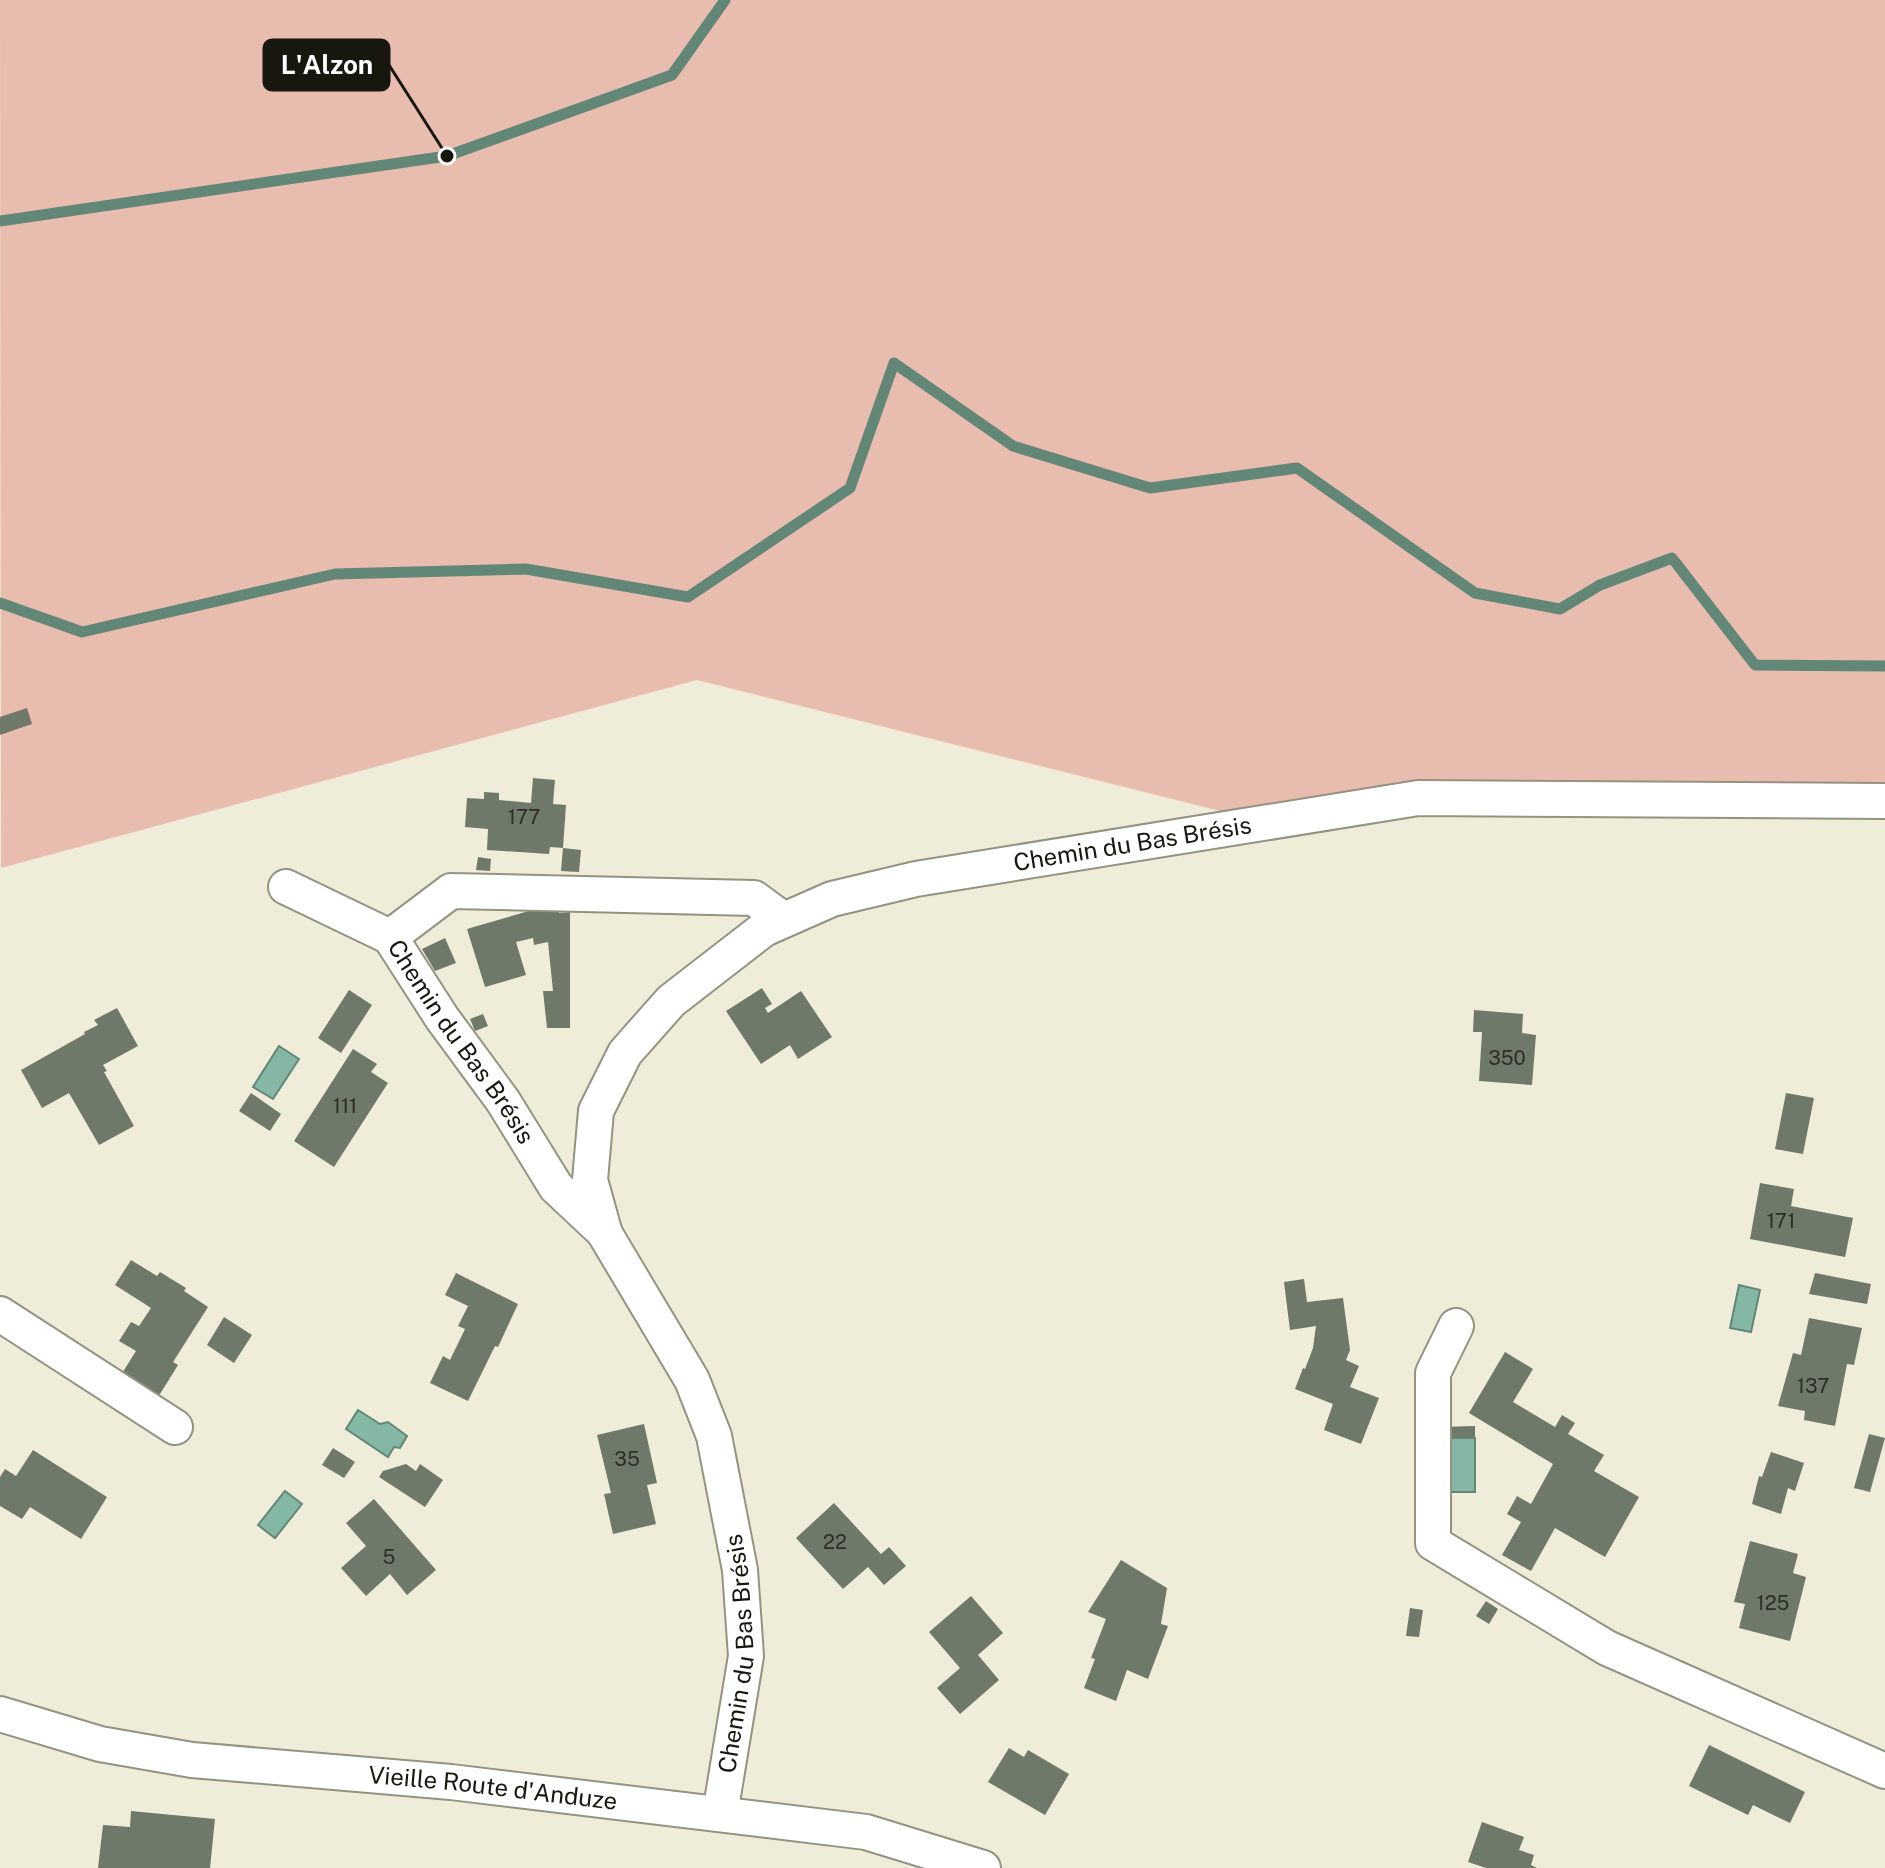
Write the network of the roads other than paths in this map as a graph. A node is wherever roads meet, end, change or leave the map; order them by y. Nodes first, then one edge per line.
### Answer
1 (1885, 801) edge
2 (286, 887) dead end
3 (784, 920) junction
4 (390, 937) junction
5 (605, 1234) junction
6 (0, 1314) edge
7 (1456, 1326) dead end
8 (175, 1427) dead end
9 (0, 1714) edge
10 (1885, 1771) edge
11 (720, 1814) junction
12 (983, 1868) edge

1 - 3 street, Chemin du Bas Brésis
2 - 4 street, Chemin du Bas Brésis
3 - 4 street
3 - 5 street, Chemin du Bas Brésis
4 - 5 street, Chemin du Bas Brésis
5 - 11 street, Chemin du Bas Brésis
6 - 8 street
7 - 10 street
9 - 11 street, Vieille Route d'Anduze
11 - 12 street, Vieille Route d'Anduze

